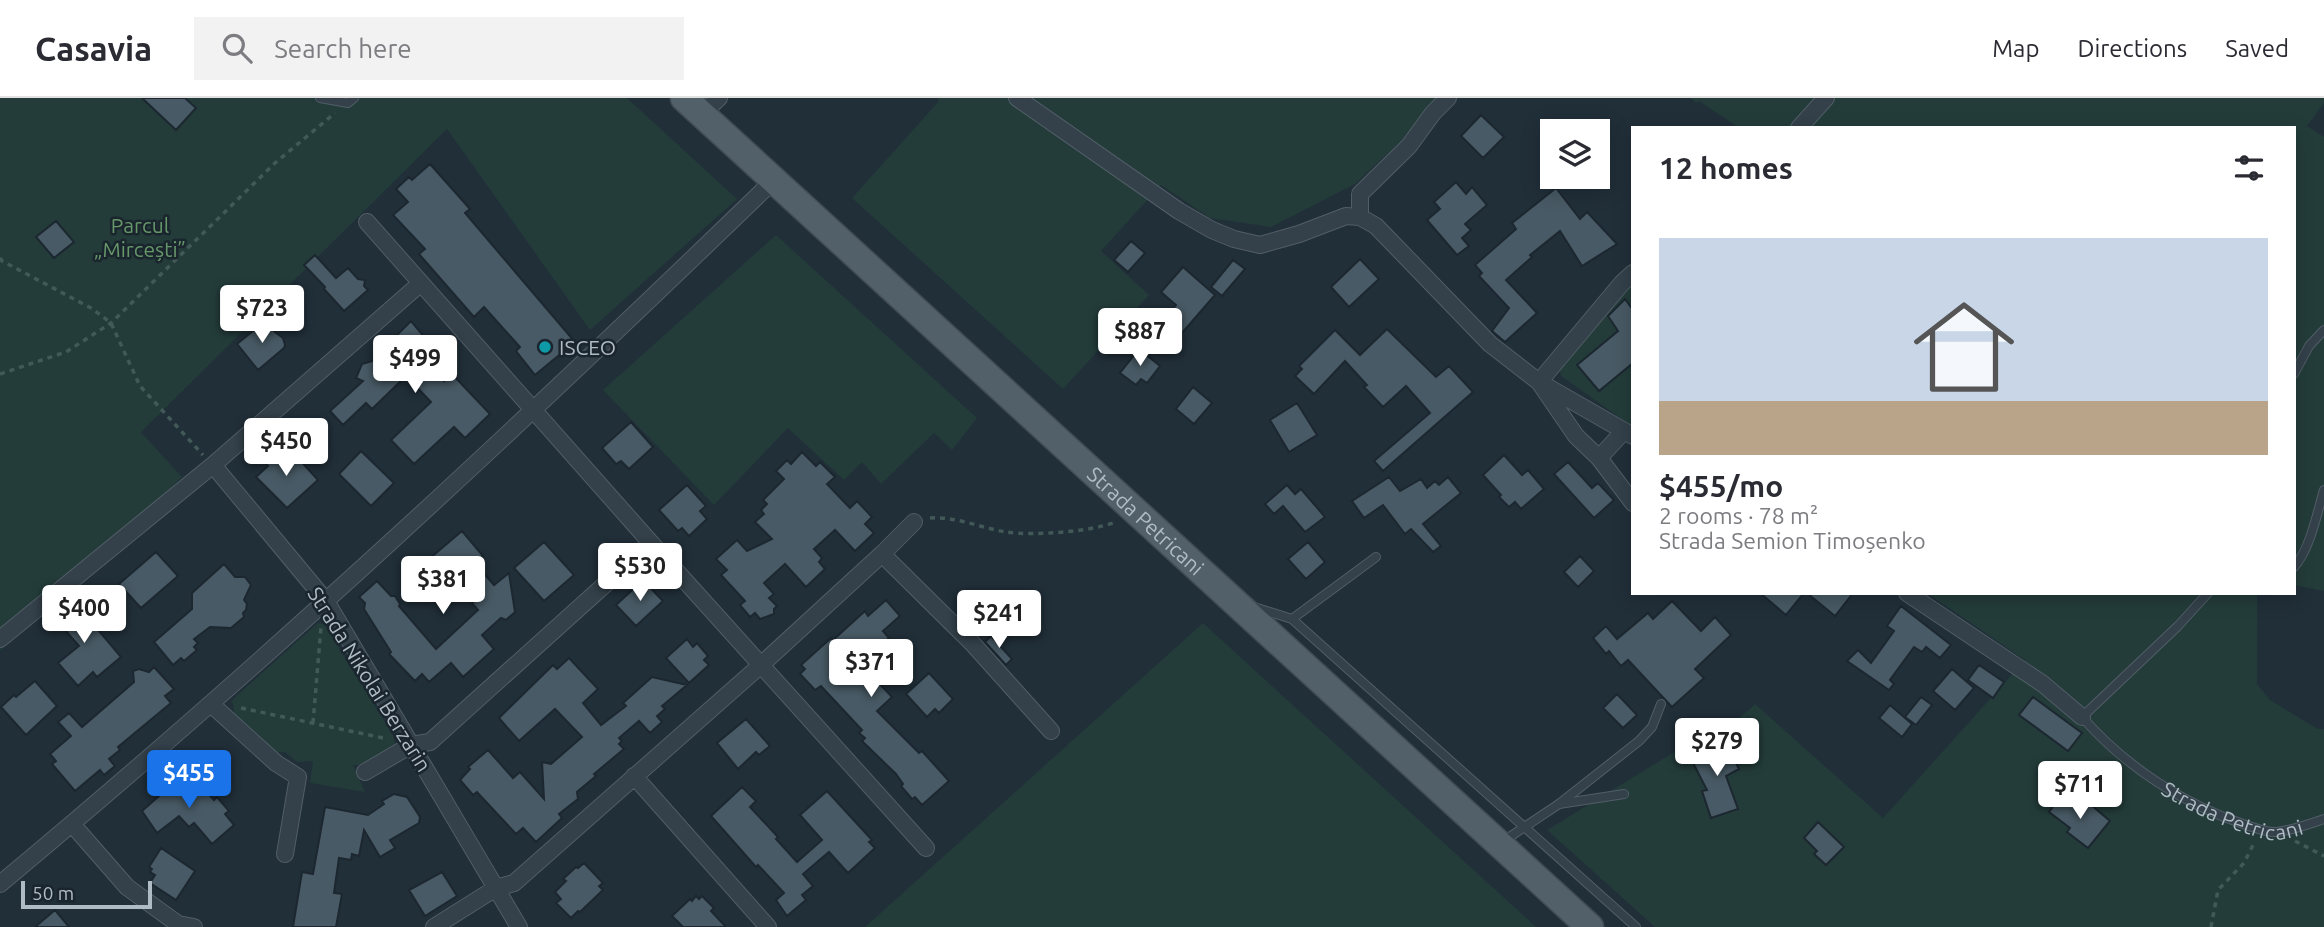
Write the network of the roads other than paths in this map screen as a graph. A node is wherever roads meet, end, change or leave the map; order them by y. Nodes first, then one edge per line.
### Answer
1 (320, 98) edge
2 (1017, 98) edge
3 (1448, 98) edge
4 (1826, 98) edge
5 (351, 100) edge
6 (702, 103) edge
7 (1801, 126) edge
8 (775, 180) junction
9 (1360, 217) junction
10 (367, 222) dead end
11 (1631, 275) edge
12 (421, 283) junction
13 (2324, 330) edge
14 (2296, 370) edge
15 (1539, 382) junction
16 (533, 408) junction
17 (1628, 434) edge
18 (1599, 458) junction
19 (213, 465) junction
20 (2324, 490) edge
21 (1631, 500) edge
22 (914, 522) road end
23 (651, 543) junction
24 (882, 554) junction
25 (1376, 557) dead end
26 (2296, 565) edge
27 (1910, 595) edge
28 (2206, 595) edge
29 (326, 601) junction
30 (1235, 601) junction
31 (1292, 619) junction
32 (0, 639) edge
33 (761, 666) junction
34 (211, 704) junction
35 (1661, 704) dead end
36 (2082, 717) junction
37 (1051, 731) dead end
38 (411, 745) junction
39 (365, 772) dead end
40 (634, 776) junction
41 (1624, 794) dead end
42 (1559, 804) junction
43 (2324, 819) edge
44 (72, 824) junction
45 (1523, 827) junction
46 (1500, 843) junction
47 (926, 848) dead end
48 (285, 855) dead end
49 (0, 884) edge
50 (496, 888) junction
51 (194, 927) edge
52 (434, 927) edge
53 (519, 927) edge
54 (768, 927) edge
55 (1590, 927) edge
56 (1636, 927) edge

1 - 5 lane
2 - 9 street
3 - 9 street
4 - 7 street
6 - 8 main road, Strada Petricani
8 - 16 street
8 - 30 main road, Strada Petricani
9 - 15 street
10 - 12 street
11 - 15 street
12 - 16 street
12 - 19 street
13 - 14 lane
15 - 17 street
15 - 18 street
16 - 23 street
16 - 29 street
17 - 18 street
18 - 21 street
19 - 29 street, Strada Nikolai Berzarin
19 - 32 street
20 - 26 lane
22 - 24 street
23 - 33 street
23 - 38 street
24 - 33 street
24 - 37 street
25 - 31 lane
27 - 36 street, Strada Petricani
28 - 36 lane
29 - 34 street
29 - 38 street, Strada Nikolai Berzarin
30 - 31 lane
30 - 46 main road, Strada Petricani
31 - 45 lane
33 - 40 street
33 - 47 street
34 - 44 street
34 - 48 street
35 - 42 lane
36 - 43 lane, Strada Petricani
38 - 39 street
38 - 50 street, Strada Nikolai Berzarin
40 - 50 street
40 - 54 street
41 - 42 lane
42 - 45 lane
44 - 49 street
44 - 51 street
45 - 46 lane
45 - 56 lane
46 - 55 main road, Strada Petricani
50 - 52 street
50 - 53 street, Strada Nikolai Berzarin

